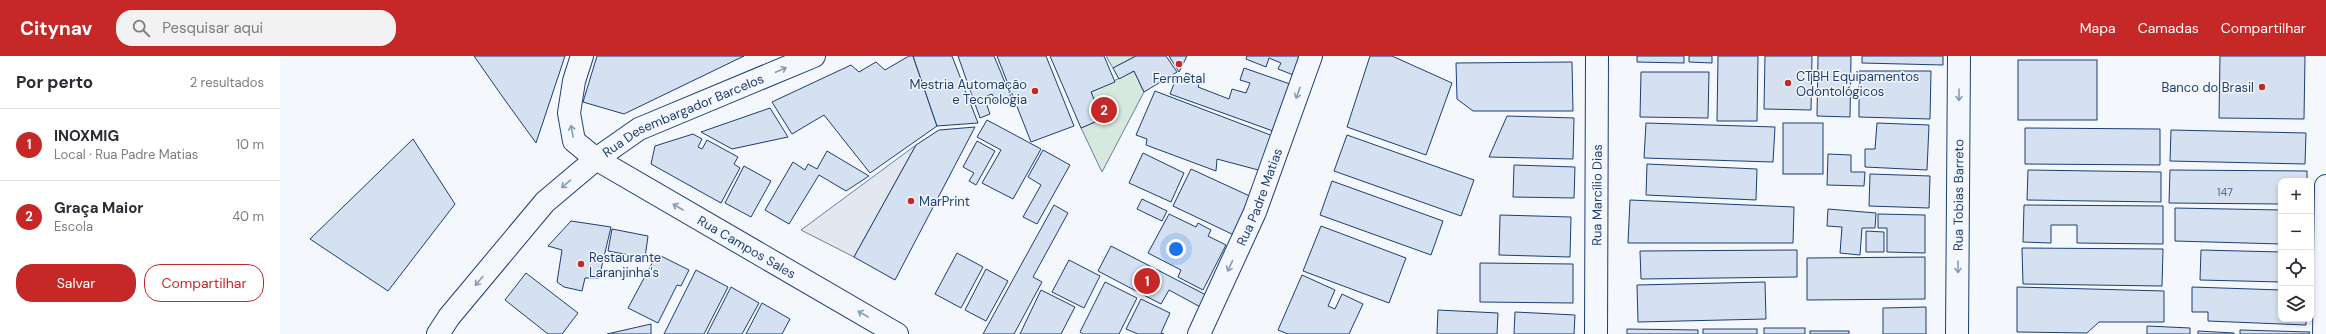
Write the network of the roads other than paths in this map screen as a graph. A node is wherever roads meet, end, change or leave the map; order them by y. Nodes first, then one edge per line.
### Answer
1 (582, 56) edge
2 (814, 56) edge
3 (1311, 56) edge
4 (1597, 56) edge
5 (1959, 56) edge
6 (596, 159) junction
7 (2326, 186) edge
8 (438, 334) edge
9 (897, 334) edge
10 (1199, 334) edge
11 (1596, 334) edge
12 (1957, 334) edge
13 (2324, 334) edge

6 -> 1 street, Rua Campos Sales
6 -> 2 street, Rua Desembargador Barcelos
3 -> 10 street, Rua Padre Matias
4 - 11 street, Rua Marcílio Dias
5 -> 12 street, Rua Tobias Barreto
6 -> 8 street, Rua Desembargador Barcelos
9 -> 6 street, Rua Campos Sales
7 - 13 street

